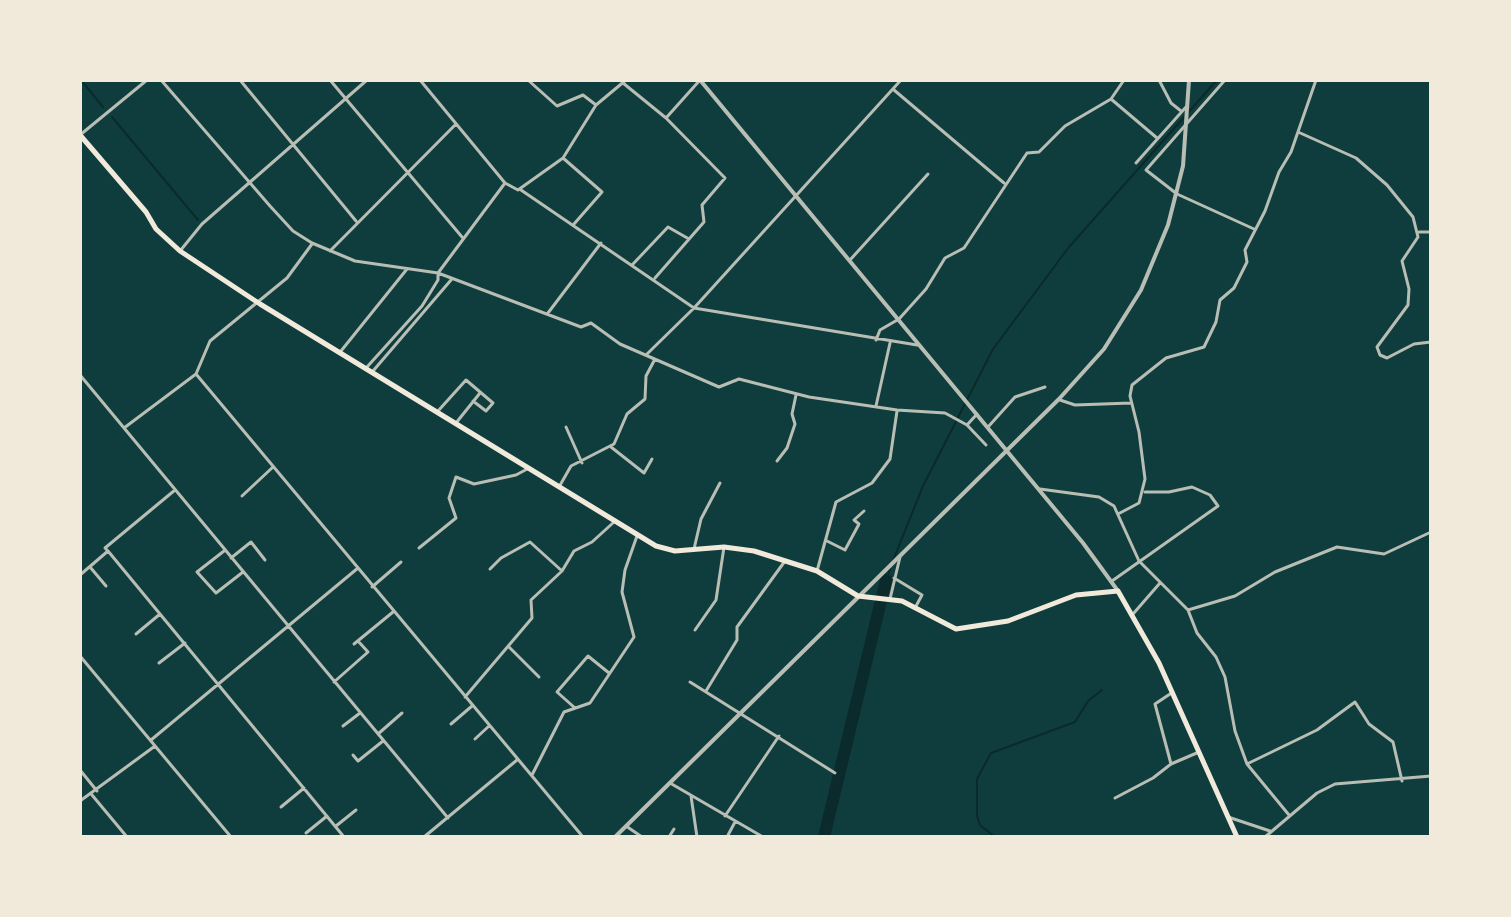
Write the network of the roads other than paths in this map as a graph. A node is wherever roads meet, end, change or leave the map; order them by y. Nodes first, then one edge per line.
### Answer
1 (147, 80) edge
2 (161, 80) edge
3 (240, 80) edge
4 (330, 80) edge
5 (367, 80) edge
6 (420, 80) edge
7 (528, 80) edge
8 (700, 80) edge
9 (901, 80) edge
10 (1124, 80) edge
11 (1159, 80) edge
12 (1189, 80) edge
13 (1225, 80) edge
14 (1316, 80) edge
15 (624, 81) edge
16 (894, 90) junction
17 (346, 99) junction
18 (1111, 99) junction
19 (596, 105) junction
20 (1188, 106) junction
21 (1181, 111) junction
22 (666, 118) junction
23 (1188, 122) junction
24 (456, 124) junction
25 (1298, 132) junction
26 (80, 135) edge
27 (1157, 139) junction
28 (295, 145) junction
29 (563, 158) junction
30 (1136, 163) dead end
31 (406, 173) junction
32 (928, 174) dead end
33 (249, 183) junction
34 (505, 183) junction
35 (1005, 184) junction
36 (521, 190) junction
37 (1177, 194) junction
38 (796, 198) junction
39 (356, 221) junction
40 (574, 224) junction
41 (1254, 229) junction
42 (1419, 232) junction
43 (1431, 232) edge
44 (462, 237) junction
45 (689, 239) junction
46 (312, 243) junction
47 (601, 243) junction
48 (180, 251) junction
49 (330, 251) junction
50 (849, 261) junction
51 (633, 264) junction
52 (407, 269) junction
53 (438, 273) junction
54 (452, 278) junction
55 (654, 279) junction
56 (260, 304) junction
57 (694, 308) junction
58 (548, 313) junction
59 (899, 319) junction
60 (876, 340) junction
61 (1431, 342) edge
62 (890, 343) junction
63 (920, 345) junction
64 (341, 351) junction
65 (646, 355) junction
66 (655, 359) junction
67 (370, 369) junction
68 (196, 374) junction
69 (80, 375) edge
70 (1045, 387) dead end
71 (480, 393) junction
72 (796, 394) junction
73 (1059, 399) junction
74 (473, 401) junction
75 (1131, 403) junction
76 (876, 406) junction
77 (897, 410) junction
78 (438, 411) junction
79 (977, 414) junction
80 (456, 423) junction
81 (967, 425) junction
82 (566, 427) dead end
83 (988, 427) junction
84 (124, 428) junction
85 (986, 445) dead end
86 (611, 447) junction
87 (1006, 450) junction
88 (652, 459) dead end
89 (777, 461) dead end
90 (582, 463) junction
91 (273, 467) junction
92 (529, 468) junction
93 (720, 483) dead end
94 (559, 487) junction
95 (1037, 488) junction
96 (175, 490) junction
97 (1143, 492) junction
98 (242, 496) dead end
99 (864, 511) dead end
100 (1118, 514) junction
101 (614, 522) junction
102 (1431, 532) edge
103 (637, 536) junction
104 (827, 541) junction
105 (724, 547) junction
106 (419, 548) dead end
107 (694, 549) junction
108 (224, 550) junction
109 (108, 551) junction
110 (900, 554) junction
111 (231, 558) junction
112 (265, 560) dead end
113 (785, 561) junction
114 (1139, 561) junction
115 (401, 562) dead end
116 (90, 567) junction
117 (358, 568) junction
118 (490, 569) dead end
119 (562, 571) junction
120 (817, 571) junction
121 (243, 572) junction
122 (80, 575) edge
123 (894, 578) junction
124 (1112, 581) junction
125 (1160, 583) junction
126 (106, 586) dead end
127 (372, 587) junction
128 (1118, 591) junction
129 (858, 596) junction
130 (888, 600) junction
131 (915, 608) junction
132 (1188, 610) junction
133 (393, 612) junction
134 (160, 614) junction
135 (1133, 614) junction
136 (287, 626) junction
137 (695, 630) dead end
138 (136, 634) dead end
139 (185, 643) junction
140 (509, 647) junction
141 (80, 656) edge
142 (159, 663) dead end
143 (609, 673) junction
144 (539, 677) dead end
145 (334, 682) junction
146 (690, 682) dead end
147 (219, 684) junction
148 (706, 691) junction
149 (1173, 692) junction
150 (465, 697) junction
151 (472, 706) junction
152 (575, 708) junction
153 (741, 712) junction
154 (360, 713) junction
155 (402, 713) dead end
156 (451, 724) dead end
157 (343, 726) dead end
158 (489, 726) junction
159 (378, 734) junction
160 (779, 736) junction
161 (475, 739) dead end
162 (151, 740) junction
163 (383, 741) junction
164 (155, 746) junction
165 (1199, 752) junction
166 (353, 755) dead end
167 (517, 760) junction
168 (358, 761) junction
169 (1171, 764) junction
170 (1247, 764) junction
171 (362, 767) dead end
172 (80, 770) edge
173 (835, 773) dead end
174 (532, 775) junction
175 (1431, 776) edge
176 (1402, 781) junction
177 (670, 783) junction
178 (304, 788) junction
179 (97, 791) junction
180 (92, 795) junction
181 (691, 796) junction
182 (1115, 798) dead end
183 (80, 801) edge
184 (281, 807) dead end
185 (356, 810) dead end
186 (1289, 815) junction
187 (327, 816) junction
188 (725, 816) junction
189 (1228, 817) junction
190 (448, 818) junction
191 (735, 822) junction
192 (336, 826) junction
193 (626, 826) junction
194 (674, 829) dead end
195 (1271, 831) junction
196 (306, 833) dead end
197 (127, 837) edge
198 (231, 837) edge
199 (344, 837) edge
200 (424, 837) edge
201 (583, 837) edge
202 (615, 837) edge
203 (642, 837) edge
204 (669, 837) edge
205 (697, 837) edge
206 (727, 837) edge
207 (763, 837) edge
208 (1237, 837) edge
209 (1265, 837) edge

1 - 26 street
2 - 33 street
3 - 28 street
4 - 17 street
5 - 17 street
6 - 24 street
7 - 19 street
8 - 22 street
8 - 38 street
9 - 16 street
10 - 18 street
11 - 21 street
12 - 20 street
13 - 23 street
14 - 25 street
15 - 19 street
15 - 22 street
16 - 35 street
16 - 38 street
17 - 28 street
17 - 31 street
18 - 27 street
18 - 35 street
19 - 29 street
20 - 21 street
20 - 23 street
21 - 27 street
22 - 45 street
23 - 37 street
23 - 37 street
24 - 31 street
24 - 34 street
25 - 41 street
25 - 42 street
26 - 48 main road
27 - 30 street
28 - 33 street
28 - 39 street
29 - 36 street
29 - 40 street
31 - 39 street
31 - 44 street
32 - 50 street
33 - 46 street
33 - 48 street
34 - 36 street
34 - 44 street
35 - 59 street
36 - 40 street
37 - 41 street
37 - 73 street
38 - 50 street
38 - 57 street
39 - 49 street
40 - 47 street
41 - 75 street
42 - 43 street
42 - 61 street
44 - 53 street
45 - 51 street
45 - 55 street
46 - 49 street
46 - 56 street
47 - 51 street
47 - 58 street
48 - 56 main road
49 - 52 street
50 - 59 street
51 - 55 street
52 - 53 street
52 - 64 street
53 - 54 street
53 - 67 street
54 - 58 street
54 - 67 street
55 - 57 street
56 - 64 main road
56 - 68 street
57 - 60 street
57 - 65 street
58 - 65 street
59 - 60 street
59 - 63 street
60 - 62 street
62 - 63 street
62 - 76 street
63 - 79 street
64 - 67 main road
65 - 66 street
66 - 72 street
66 - 86 street
67 - 78 main road
68 - 84 street
68 - 91 street
69 - 84 street
70 - 83 street
71 - 74 street
71 - 74 street
71 - 78 street
72 - 76 street
72 - 89 street
73 - 75 street
73 - 87 street
74 - 80 street
75 - 97 street
76 - 77 street
77 - 81 street
77 - 104 street
78 - 80 main road
79 - 81 street
79 - 83 street
80 - 92 main road
81 - 85 street
82 - 90 street
83 - 87 street
84 - 96 street
86 - 88 street
86 - 90 street
87 - 95 street
87 - 110 street
90 - 94 street
91 - 98 street
91 - 117 street
92 - 94 main road
92 - 106 street
93 - 107 street
94 - 101 main road
95 - 100 street
95 - 124 street
96 - 108 street
96 - 109 street
97 - 100 street
97 - 114 street
99 - 104 street
100 - 114 street
101 - 103 main road
101 - 119 street
102 - 132 street
103 - 107 main road
103 - 143 street
104 - 120 street
105 - 107 main road
105 - 113 main road
105 - 137 street
108 - 111 street
108 - 121 street
109 - 116 street
109 - 134 street
110 - 123 street
110 - 129 street
111 - 112 street
111 - 121 street
113 - 120 main road
113 - 148 street
114 - 124 street
114 - 125 street
115 - 127 street
116 - 122 street
116 - 126 street
117 - 127 street
117 - 136 street
118 - 119 street
119 - 140 street
120 - 129 main road
121 - 136 street
123 - 130 street
123 - 131 street
124 - 128 street
125 - 132 street
125 - 135 street
127 - 133 street
128 - 131 main road
128 - 135 main road
129 - 130 main road
129 - 153 street
130 - 131 main road
132 - 170 street
133 - 145 street
133 - 150 street
134 - 138 street
134 - 139 street
135 - 149 main road
136 - 145 street
136 - 147 street
139 - 142 street
139 - 147 street
140 - 144 street
140 - 150 street
141 - 162 street
143 - 152 street
143 - 152 street
145 - 154 street
146 - 148 street
147 - 162 street
147 - 178 street
148 - 153 street
149 - 165 main road
149 - 169 street
150 - 151 street
151 - 156 street
151 - 158 street
152 - 174 street
153 - 160 street
153 - 177 street
154 - 157 street
154 - 159 street
155 - 159 street
158 - 161 street
158 - 167 street
159 - 163 street
160 - 173 street
160 - 188 street
162 - 164 street
163 - 168 street
163 - 190 street
164 - 179 street
164 - 198 street
165 - 169 street
165 - 189 main road
166 - 168 street
167 - 174 street
167 - 190 street
168 - 171 street
169 - 182 street
170 - 176 street
170 - 186 street
172 - 179 street
174 - 201 street
175 - 176 street
176 - 186 street
177 - 181 street
177 - 193 street
178 - 184 street
178 - 187 street
179 - 180 street
180 - 183 street
180 - 197 street
181 - 188 street
181 - 205 street
185 - 192 street
186 - 195 street
187 - 192 street
187 - 196 street
188 - 191 street
189 - 195 street
189 - 208 main road
190 - 200 street
191 - 206 street
191 - 207 street
192 - 199 street
193 - 202 street
193 - 203 street
194 - 204 street
195 - 209 street

